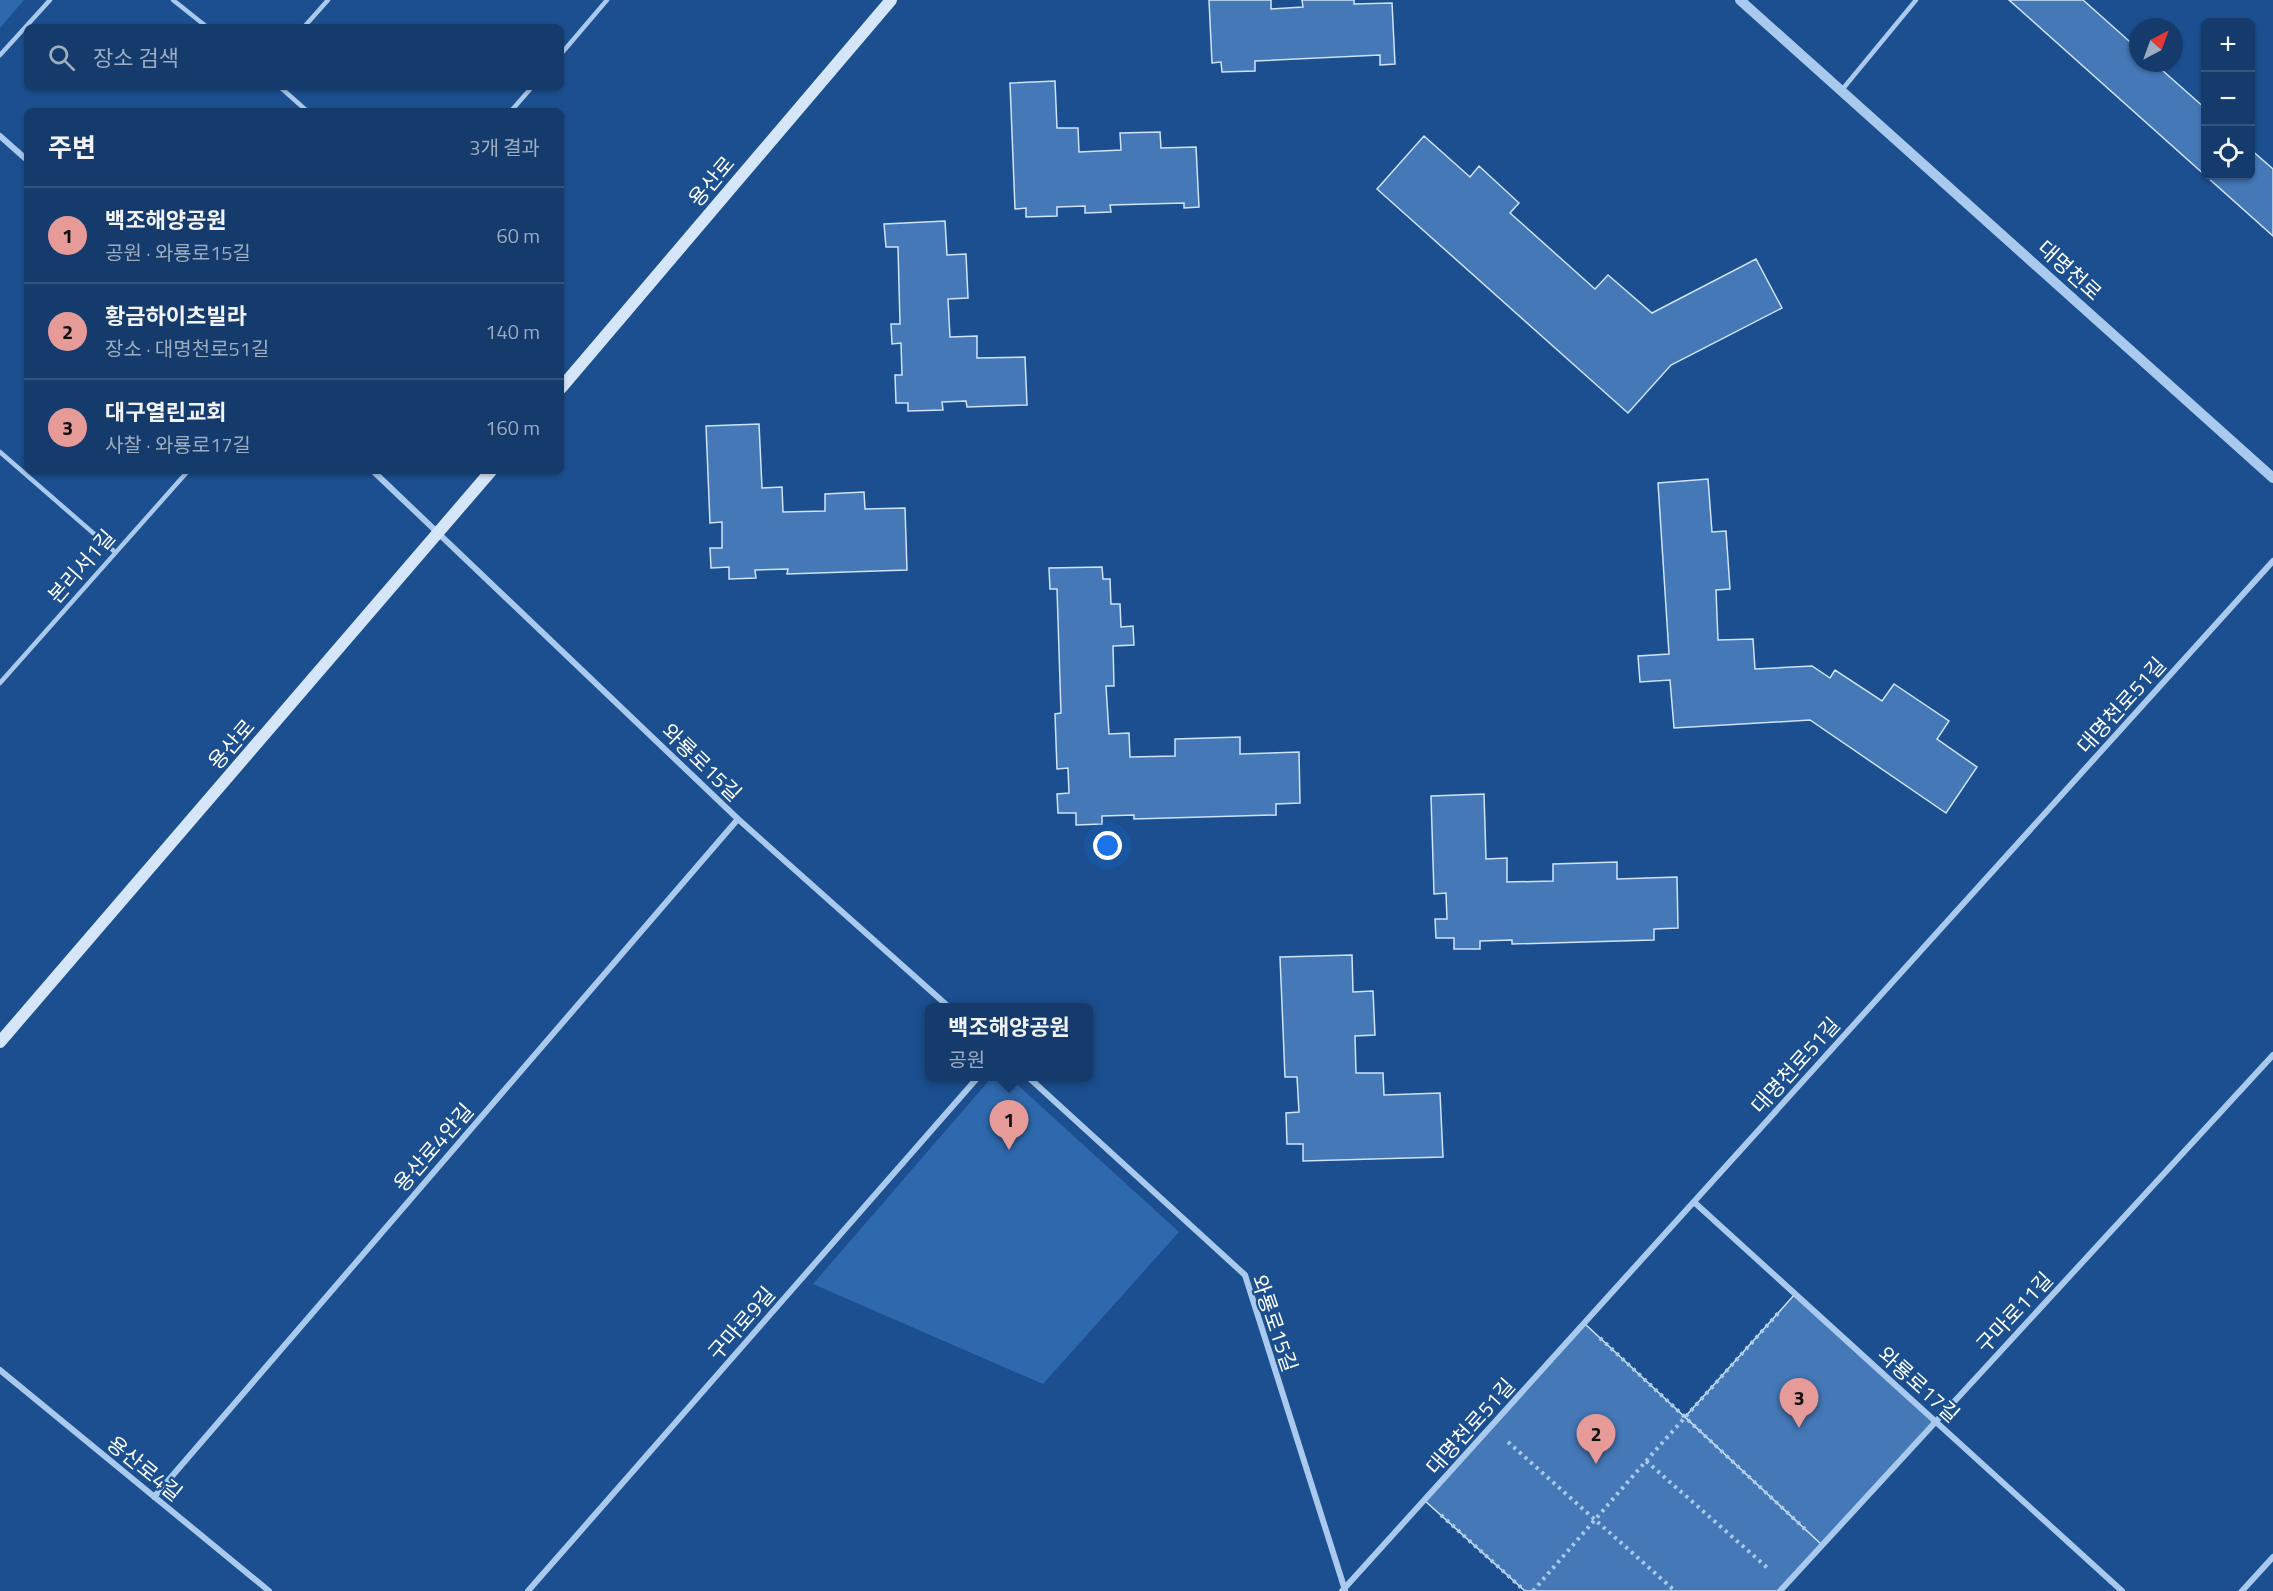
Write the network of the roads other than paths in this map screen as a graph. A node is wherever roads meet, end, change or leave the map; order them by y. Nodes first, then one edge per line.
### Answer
1 (50, 0) edge
2 (173, 0) edge
3 (328, 0) edge
4 (608, 0) edge
5 (891, 0) edge
6 (1740, 0) edge
7 (1916, 0) edge
8 (28, 24) edge
9 (203, 24) edge
10 (307, 24) edge
11 (24, 29) edge
12 (564, 51) edge
13 (0, 55) edge
14 (283, 90) edge
15 (529, 90) edge
16 (1841, 91) junction
17 (304, 108) edge
18 (514, 108) edge
19 (0, 136) edge
20 (24, 157) edge
21 (564, 384) edge
22 (0, 452) edge
23 (24, 473) edge
24 (25, 474) edge
25 (185, 474) edge
26 (376, 474) edge
27 (487, 474) edge
28 (2273, 478) edge
29 (438, 533) junction
30 (115, 552) junction
31 (2273, 561) edge
32 (0, 683) edge
33 (738, 819) junction
34 (944, 1003) edge
35 (0, 1042) edge
36 (2273, 1054) edge
37 (975, 1081) edge
38 (1031, 1081) edge
39 (1694, 1202) junction
40 (0, 1370) edge
41 (1935, 1422) junction
42 (154, 1497) junction
43 (2273, 1557) edge
44 (1344, 1590) edge
45 (269, 1591) edge
46 (528, 1591) edge
47 (1780, 1591) edge
48 (2122, 1591) edge
49 (2242, 1591) edge

1 - 8 lane
2 - 9 lane
3 - 10 lane
4 - 12 lane
5 - 21 main road, 용산로
6 - 16 street, 대명천로
7 - 16 lane
11 - 13 lane
14 - 17 lane
15 - 18 lane
16 - 28 street, 대명천로
19 - 20 street
22 - 23 lane
24 - 30 lane
25 - 30 lane, 본리서1길
26 - 29 street, 와룡로15길
27 - 29 main road, 용산로
29 - 33 street, 와룡로15길
29 - 35 main road, 용산로
30 - 32 lane, 본리서1길
31 - 39 street, 대명천로51길
33 - 34 street, 와룡로15길
33 - 42 street, 용산로4안길
36 - 41 street, 구마로11길
37 - 46 street, 구마로9길
38 - 44 street, 와룡로15길
39 - 41 street, 와룡로17길
39 - 44 street, 대명천로51길
40 - 42 street, 용산로4길
41 - 47 street, 구마로11길
41 - 48 street, 와룡로17길
42 - 45 street, 용산로4길
43 - 49 street

